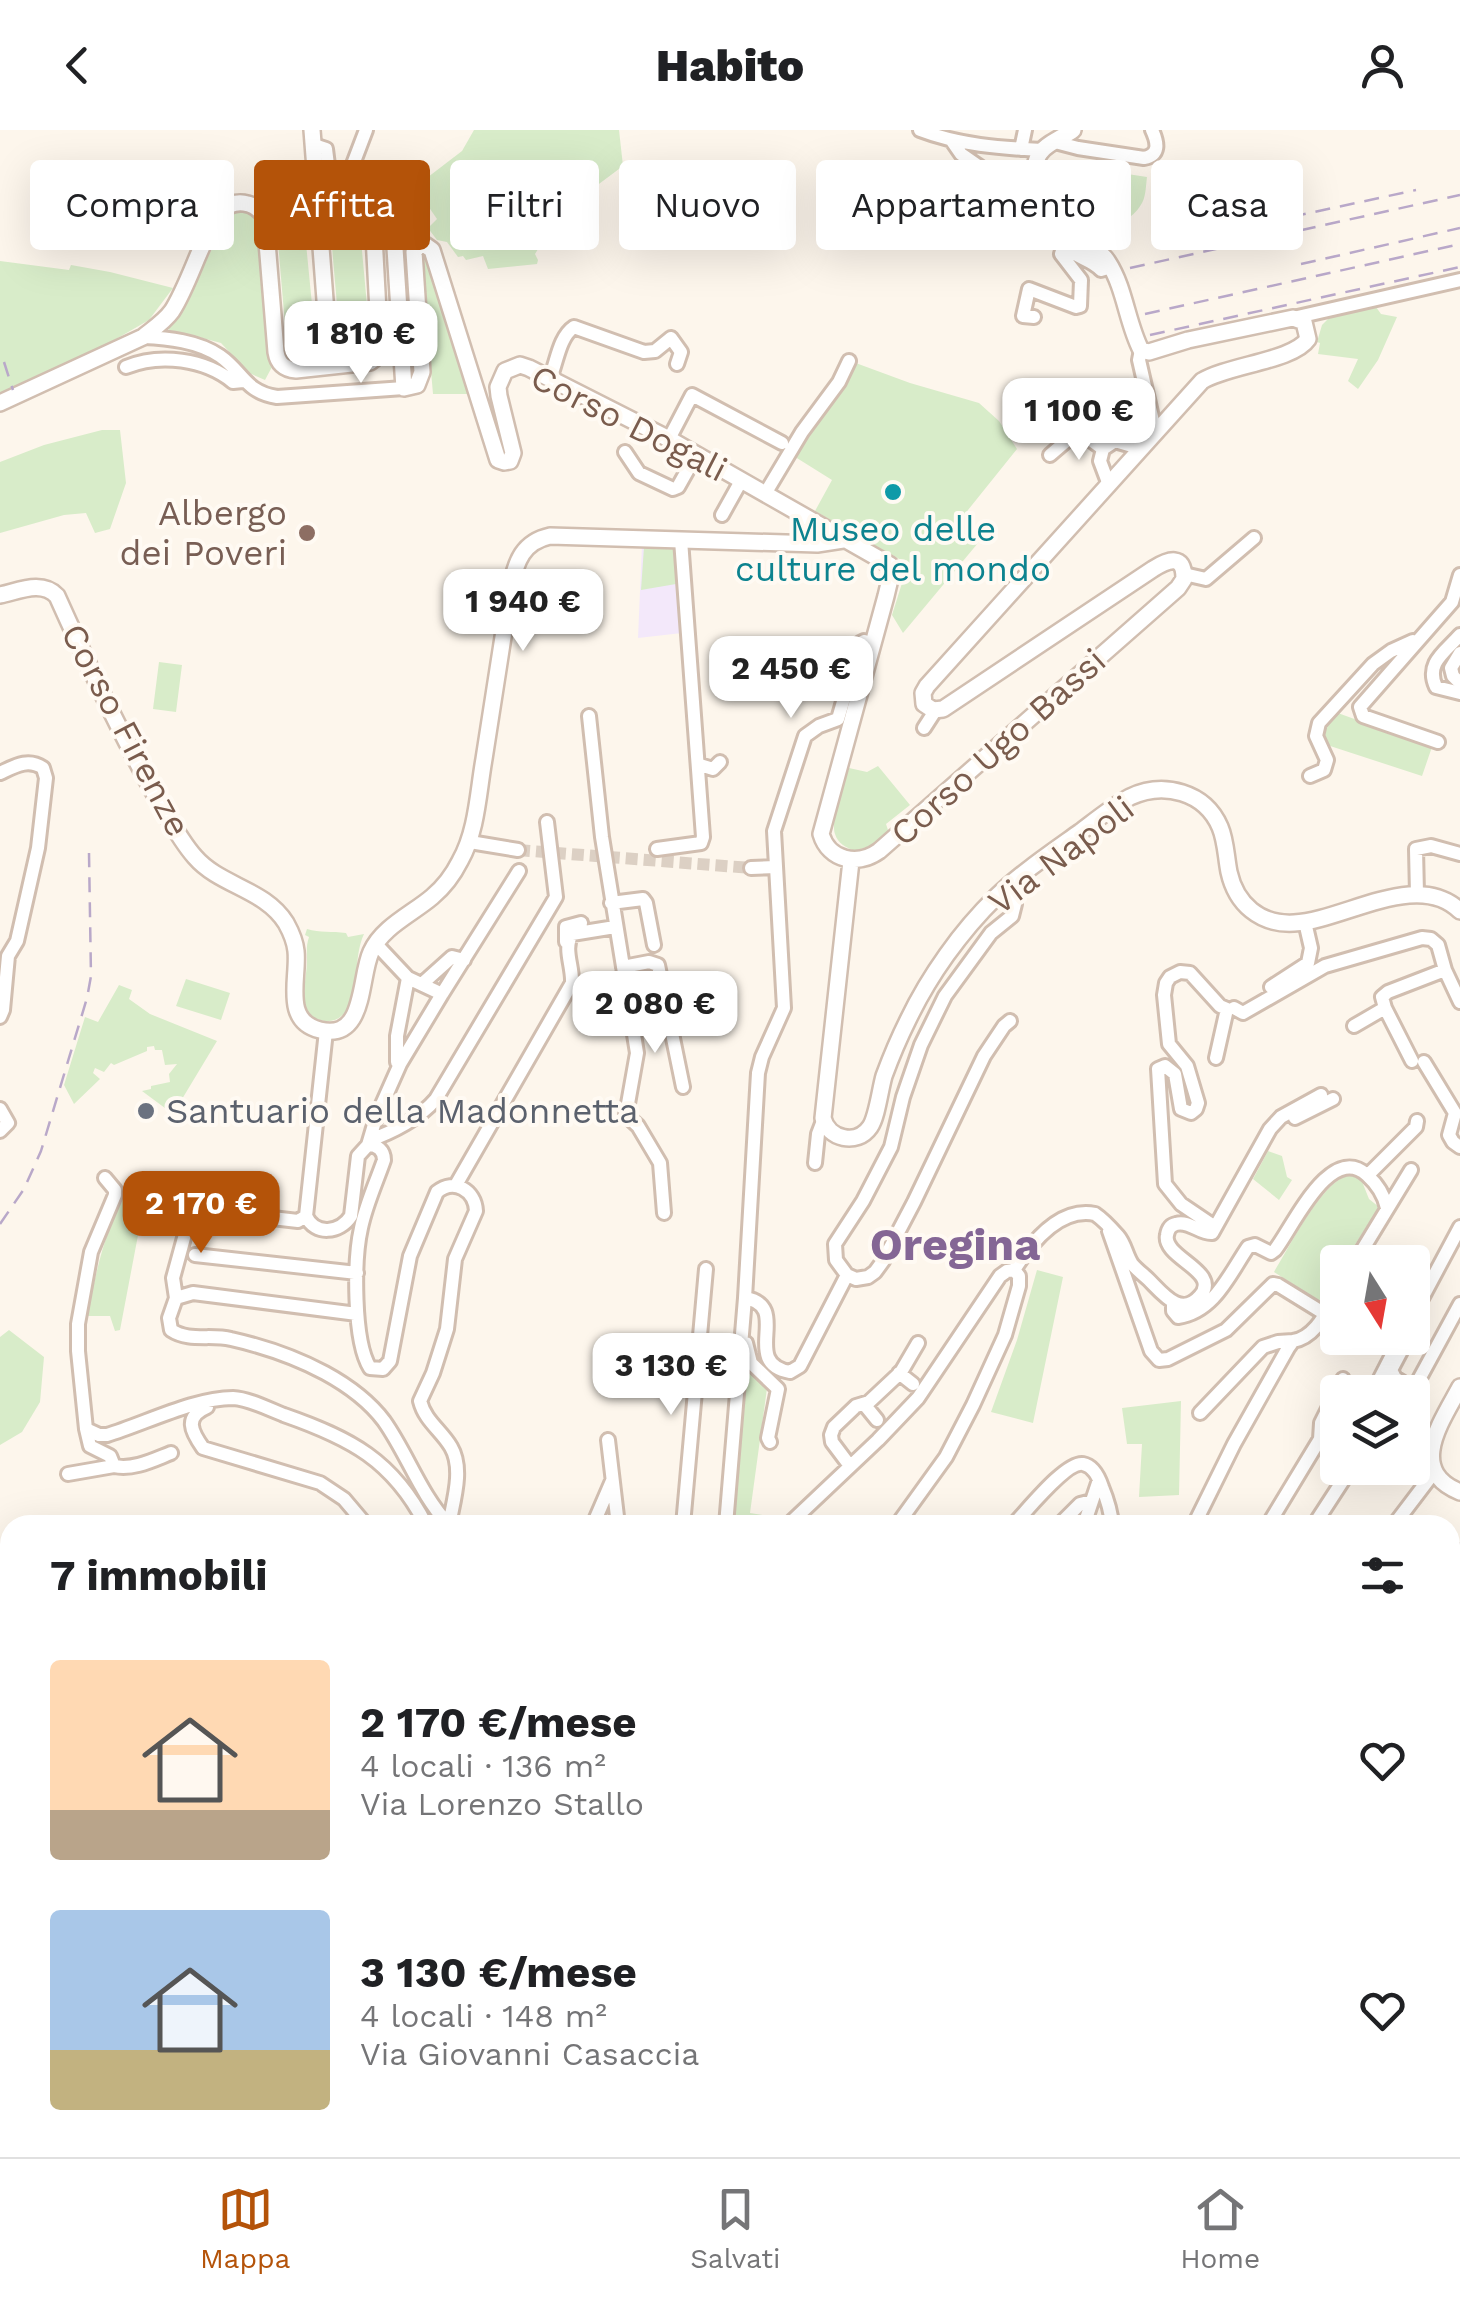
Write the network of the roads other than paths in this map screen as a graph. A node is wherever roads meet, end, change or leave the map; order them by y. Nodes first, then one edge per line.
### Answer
1 (366, 130) edge
2 (920, 130) edge
3 (1025, 130) edge
4 (1073, 130) edge
5 (1152, 130) edge
6 (313, 138) edge
7 (952, 141) junction
8 (1048, 146) junction
9 (1021, 149) junction
10 (970, 160) edge
11 (1042, 160) edge
12 (1092, 250) edge
13 (1111, 267) junction
14 (1460, 280) edge
15 (1034, 317) dead end
16 (1293, 318) junction
17 (143, 337) junction
18 (1141, 350) junction
19 (849, 361) dead end
20 (677, 364) dead end
21 (330, 366) junction
22 (126, 368) dead end
23 (550, 378) junction
24 (243, 380) junction
25 (404, 388) junction
26 (0, 402) edge
27 (1153, 421) dead end
28 (668, 439) junction
29 (782, 443) dead end
30 (1142, 446) junction
31 (1103, 448) junction
32 (626, 452) dead end
33 (696, 455) junction
34 (1050, 455) dead end
35 (740, 480) junction
36 (1108, 485) junction
37 (764, 494) junction
38 (722, 515) dead end
39 (1254, 538) dead end
40 (682, 540) junction
41 (843, 540) junction
42 (1184, 574) junction
43 (1460, 575) edge
44 (0, 595) edge
45 (1460, 635) edge
46 (1418, 640) junction
47 (872, 644) junction
48 (1460, 653) edge
49 (1460, 683) edge
50 (1460, 693) edge
51 (935, 711) junction
52 (588, 716) dead end
53 (924, 728) dead end
54 (1438, 742) dead end
55 (720, 762) dead end
56 (700, 765) junction
57 (0, 773) edge
58 (1310, 776) dead end
59 (546, 822) dead end
60 (470, 842) junction
61 (656, 849) dead end
62 (518, 850) tunnel mouth
63 (1460, 854) edge
64 (851, 861) junction
65 (776, 867) junction
66 (751, 868) tunnel mouth
67 (519, 872) dead end
68 (1004, 890) junction
69 (1417, 894) junction
70 (611, 903) junction
71 (1460, 910) edge
72 (1305, 922) junction
73 (581, 923) dead end
74 (615, 927) junction
75 (376, 944) junction
76 (567, 945) junction
77 (654, 946) dead end
78 (464, 960) junction
79 (623, 967) junction
80 (1445, 970) junction
81 (408, 978) junction
82 (423, 983) junction
83 (442, 994) junction
84 (1460, 1002) edge
85 (1385, 1008) junction
86 (1231, 1009) junction
87 (0, 1017) edge
88 (1010, 1021) dead end
89 (1354, 1026) dead end
90 (326, 1031) junction
91 (1216, 1058) dead end
92 (400, 1064) junction
93 (683, 1087) dead end
94 (1327, 1097) dead end
95 (0, 1109) edge
96 (824, 1121) junction
97 (1417, 1121) dead end
98 (0, 1131) edge
99 (369, 1143) junction
100 (1460, 1147) edge
101 (815, 1163) dead end
102 (1410, 1170) dead end
103 (1368, 1175) junction
104 (105, 1178) dead end
105 (456, 1185) junction
106 (1387, 1208) junction
107 (664, 1213) dead end
108 (190, 1216) dead end
109 (255, 1216) dead end
110 (308, 1221) junction
111 (1106, 1224) junction
112 (1215, 1227) junction
113 (1460, 1227) edge
114 (1460, 1242) edge
115 (1365, 1245) edge
116 (195, 1255) dead end
117 (706, 1269) dead end
118 (1014, 1270) junction
119 (358, 1273) junction
120 (847, 1275) junction
121 (1430, 1283) edge
122 (1430, 1297) edge
123 (176, 1298) junction
124 (745, 1298) junction
125 (1173, 1304) junction
126 (1460, 1304) edge
127 (1320, 1311) edge
128 (357, 1314) junction
129 (1320, 1321) edge
130 (742, 1331) junction
131 (1293, 1342) junction
132 (918, 1343) dead end
133 (899, 1374) junction
134 (1422, 1375) edge
135 (913, 1384) dead end
136 (1460, 1387) edge
137 (214, 1400) junction
138 (858, 1401) junction
139 (1200, 1413) dead end
140 (1454, 1413) edge
141 (878, 1420) dead end
142 (86, 1429) junction
143 (1320, 1439) edge
144 (608, 1440) dead end
145 (770, 1442) dead end
146 (171, 1454) dead end
147 (114, 1466) junction
148 (850, 1466) junction
149 (1435, 1471) junction
150 (68, 1474) dead end
151 (614, 1478) junction
152 (1099, 1480) junction
153 (1340, 1485) edge
154 (1460, 1492) edge
155 (1092, 1501) junction
156 (358, 1515) edge
157 (420, 1515) edge
158 (440, 1515) edge
159 (451, 1515) edge
160 (597, 1515) edge
161 (617, 1515) edge
162 (683, 1515) edge
163 (727, 1515) edge
164 (799, 1515) edge
165 (904, 1515) edge
166 (1023, 1515) edge
167 (1069, 1515) edge
168 (1087, 1515) edge
169 (1110, 1515) edge
170 (1199, 1515) edge
171 (1274, 1515) edge
172 (1320, 1515) edge
173 (1402, 1515) edge

1 - 6 street
2 - 7 street
3 - 9 street
4 - 8 street
5 - 8 street
6 - 21 street
7 - 9 street
7 - 10 street
8 - 9 street
8 - 11 street
12 - 13 street
13 - 15 street
13 - 18 street
14 - 16 street
16 - 18 street
16 - 30 street
17 - 21 street
17 - 24 street
17 - 26 street
18 - 27 street
19 - 37 street
20 - 23 street
21 - 25 street
22 - 24 street
23 - 25 street, Corso Dogali
23 - 28 street, Corso Dogali
24 - 25 street
28 - 29 street
28 - 33 street, Corso Dogali
30 - 31 street
30 - 36 street
31 - 34 street
31 - 36 street
32 - 33 street
33 - 35 street, Corso Dogali
35 - 37 street, Corso Dogali
35 - 38 street, Corso Dogali
36 - 51 street
37 - 41 street, Corso Dogali
39 - 42 street
40 - 41 street
40 - 56 street
40 - 60 street
41 - 47 street, Corso Ugo Bassi
42 - 51 street
42 - 64 street, Corso Ugo Bassi
43 - 46 street
44 - 90 street, Corso Firenze
45 - 50 street
46 - 54 street
46 - 58 street
47 - 64 street, Corso Ugo Bassi
47 - 65 street
48 - 49 street
51 - 53 street
52 - 70 street
55 - 56 street
56 - 61 street
57 - 87 street
59 - 99 street
60 - 62 street
60 - 75 street
63 - 69 street
64 - 96 street
65 - 66 street
65 - 124 street
67 - 78 street
68 - 72 street, Via Napoli
68 - 96 street, Via Napoli
68 - 120 street
69 - 71 street
69 - 72 street, Via Napoli
70 - 74 street
70 - 77 street
72 - 86 street
73 - 76 street
74 - 76 street
74 - 79 street
75 - 81 street
75 - 90 street
76 - 105 street
78 - 82 street
78 - 83 street
79 - 93 street
79 - 107 street
80 - 84 street
80 - 85 street
80 - 86 street
81 - 82 street
81 - 92 street
82 - 83 street
83 - 92 street
85 - 89 street
85 - 100 street
86 - 91 street
86 - 112 street
88 - 120 street
90 - 110 street
92 - 99 street
94 - 112 street
95 - 98 street
96 - 101 street
97 - 103 street
99 - 110 street
99 - 119 street
102 - 106 street
103 - 106 street
103 - 125 street
104 - 142 street
105 - 128 street
105 - 159 street
106 - 115 street
108 - 123 street
109 - 110 street
111 - 118 street
111 - 125 street
111 - 127 street
112 - 125 street
113 - 121 street
114 - 122 street
116 - 119 street
117 - 162 street
118 - 148 street
118 - 165 street
119 - 128 street
120 - 124 street
123 - 128 street
123 - 158 street
124 - 130 street
126 - 134 street
129 - 131 street
130 - 145 street
130 - 163 street
131 - 139 street
131 - 170 street
132 - 133 street
133 - 135 street
133 - 138 street
136 - 140 street
137 - 142 street
137 - 156 street
137 - 157 street
138 - 141 street
138 - 148 street
140 - 149 street
142 - 147 street
143 - 171 street
144 - 151 street
146 - 147 street
147 - 150 street
148 - 164 street
149 - 154 street
149 - 173 street
151 - 160 street
151 - 161 street
152 - 155 street
152 - 166 street
152 - 169 street
153 - 172 street
155 - 167 street
155 - 168 street

